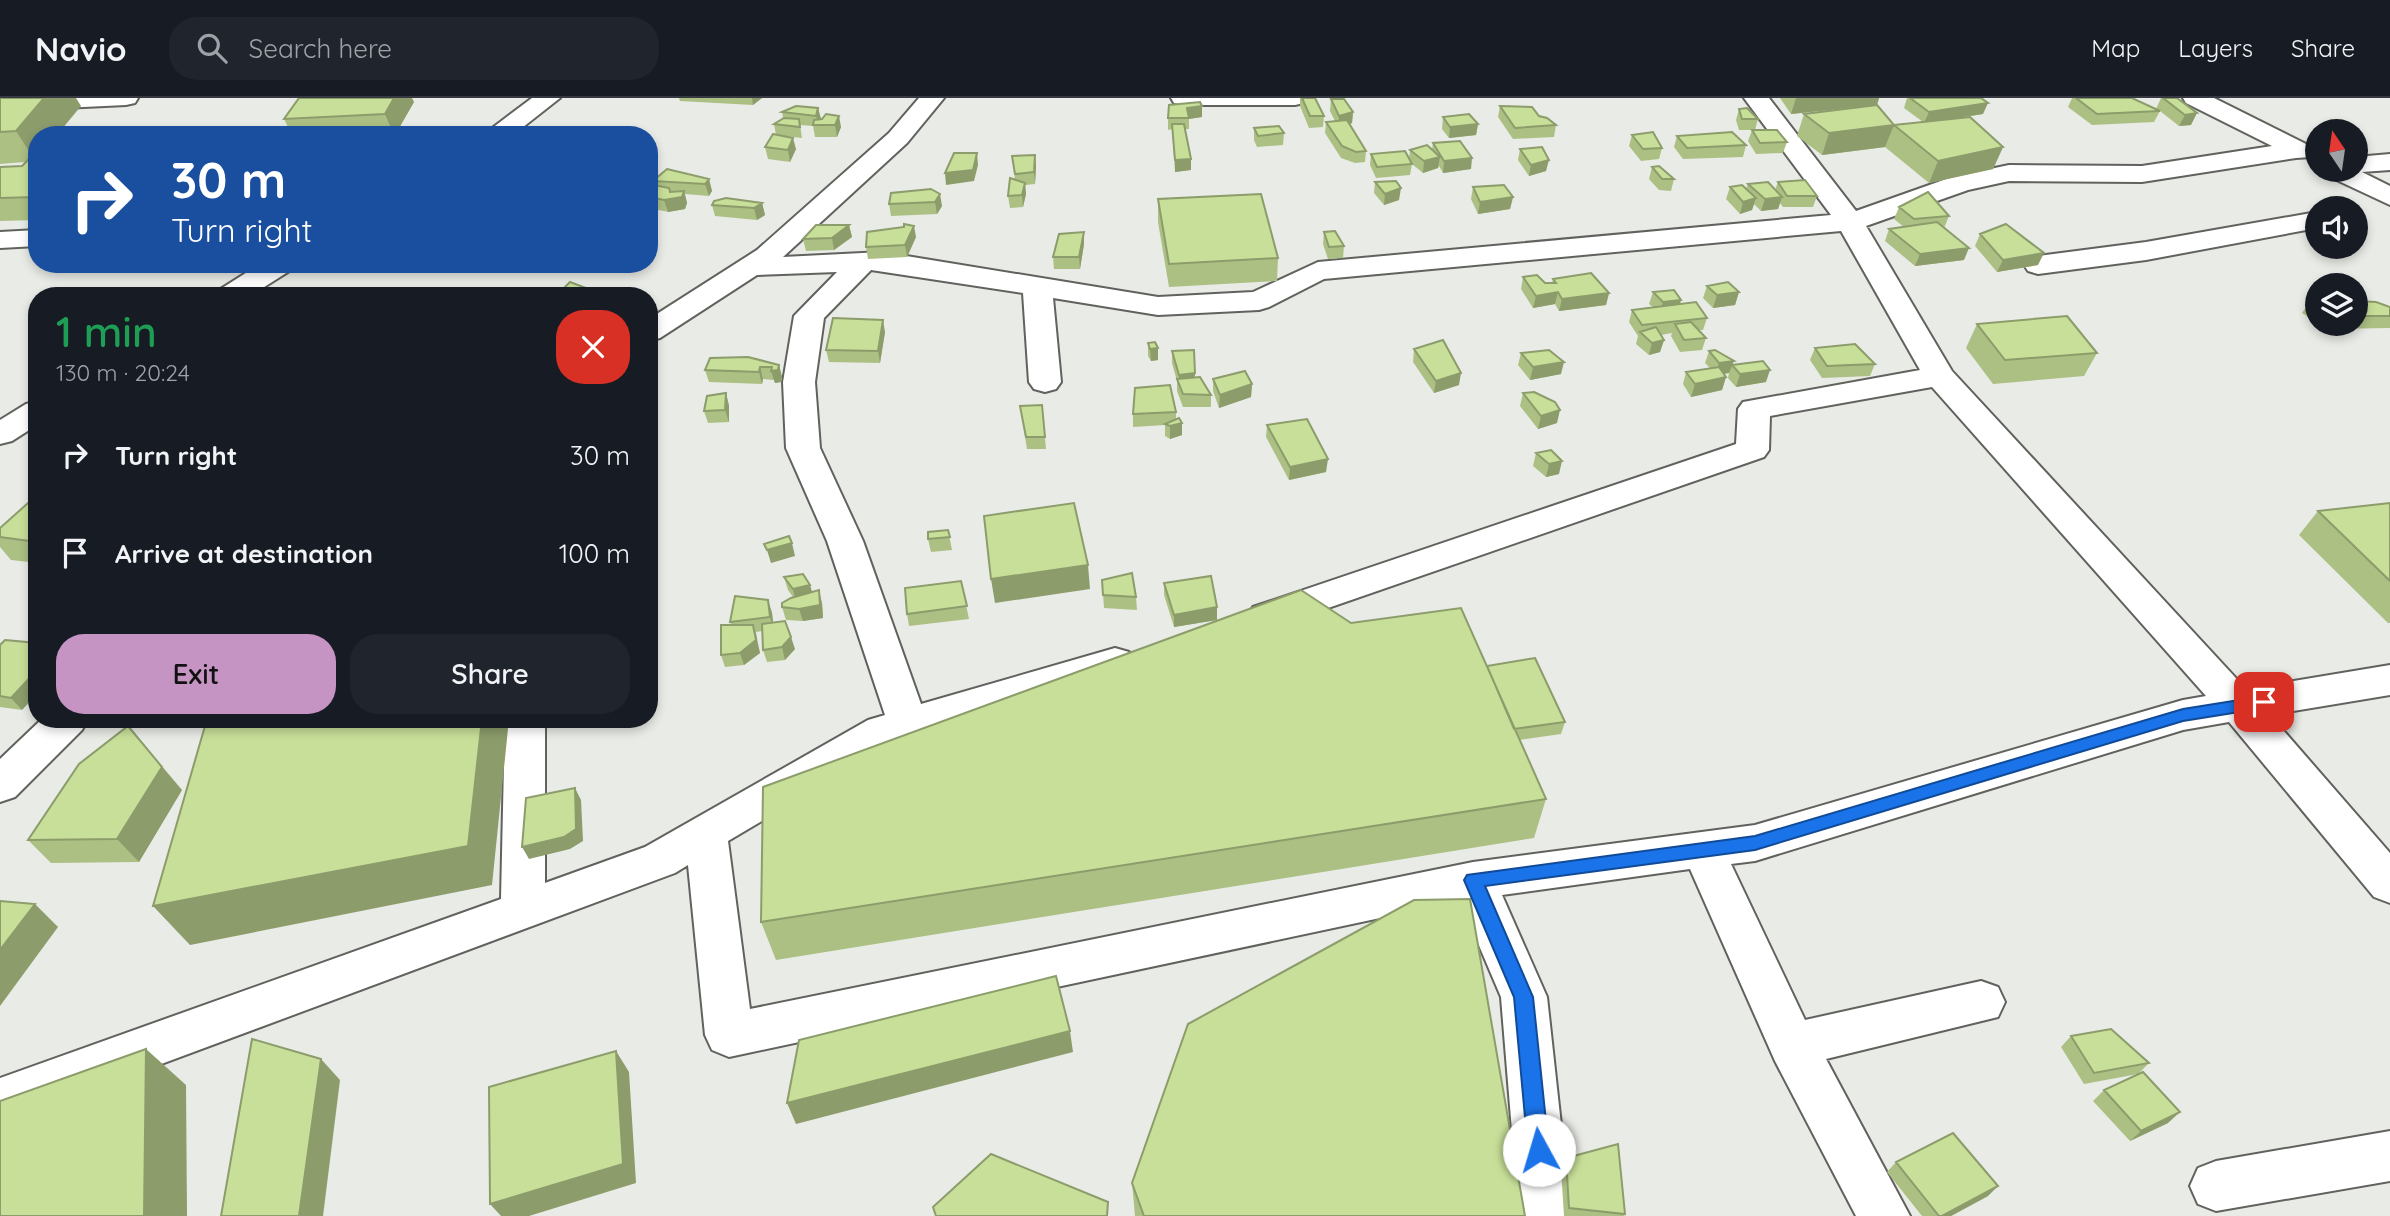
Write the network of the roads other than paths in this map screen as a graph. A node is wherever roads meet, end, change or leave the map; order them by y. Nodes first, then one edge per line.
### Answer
1 (126, 98) edge
2 (548, 98) edge
3 (932, 98) edge
4 (1183, 98) edge
5 (1295, 98) edge
6 (1756, 98) edge
7 (2195, 98) edge
8 (0, 104) edge
9 (509, 126) edge
10 (2305, 153) edge
11 (2305, 155) edge
12 (2390, 162) edge
13 (2368, 164) edge
14 (2361, 182) edge
15 (2390, 197) edge
16 (2390, 204) edge
17 (2368, 209) edge
18 (1850, 222) junction
19 (2305, 222) edge
20 (28, 238) edge
21 (0, 240) edge
22 (863, 262) junction
23 (2038, 265) edge
24 (750, 267) junction
25 (266, 273) edge
26 (244, 287) edge
27 (1037, 287) junction
28 (658, 326) edge
29 (1939, 376) junction
30 (1045, 382) dead end
31 (28, 417) edge
32 (0, 434) edge
33 (1228, 628) edge
34 (1148, 652) edge
35 (2390, 680) edge
36 (2239, 707) junction
37 (908, 723) junction
38 (59, 728) edge
39 (525, 728) edge
40 (0, 785) edge
41 (706, 833) junction
42 (1703, 850) junction
43 (1473, 880) junction
44 (2390, 884) edge
45 (523, 909) junction
46 (1981, 1002) dead end
47 (1792, 1045) junction
48 (0, 1101) edge
49 (2390, 1156) edge
50 (2216, 1186) dead end
51 (1545, 1216) edge
52 (1884, 1216) edge

1 - 8 street
2 - 9 street
3 - 24 street
4 - 5 street
6 - 18 street
7 - 10 street
11 - 18 street
12 - 13 street
14 - 15 street
16 - 17 street
18 - 27 street
18 - 29 street
19 - 23 street
20 - 21 street
22 - 24 street
22 - 27 street
22 - 37 street
24 - 28 street
25 - 26 street
27 - 30 street
29 - 33 street
29 - 36 street
31 - 32 street
34 - 37 street
35 - 36 street
36 - 42 street
36 - 44 street
37 - 41 street
38 - 40 street
39 - 45 street
41 - 43 street
41 - 45 street
42 - 43 street
42 - 47 street
43 - 51 street
45 - 48 street
46 - 47 street
47 - 52 street
49 - 50 street

